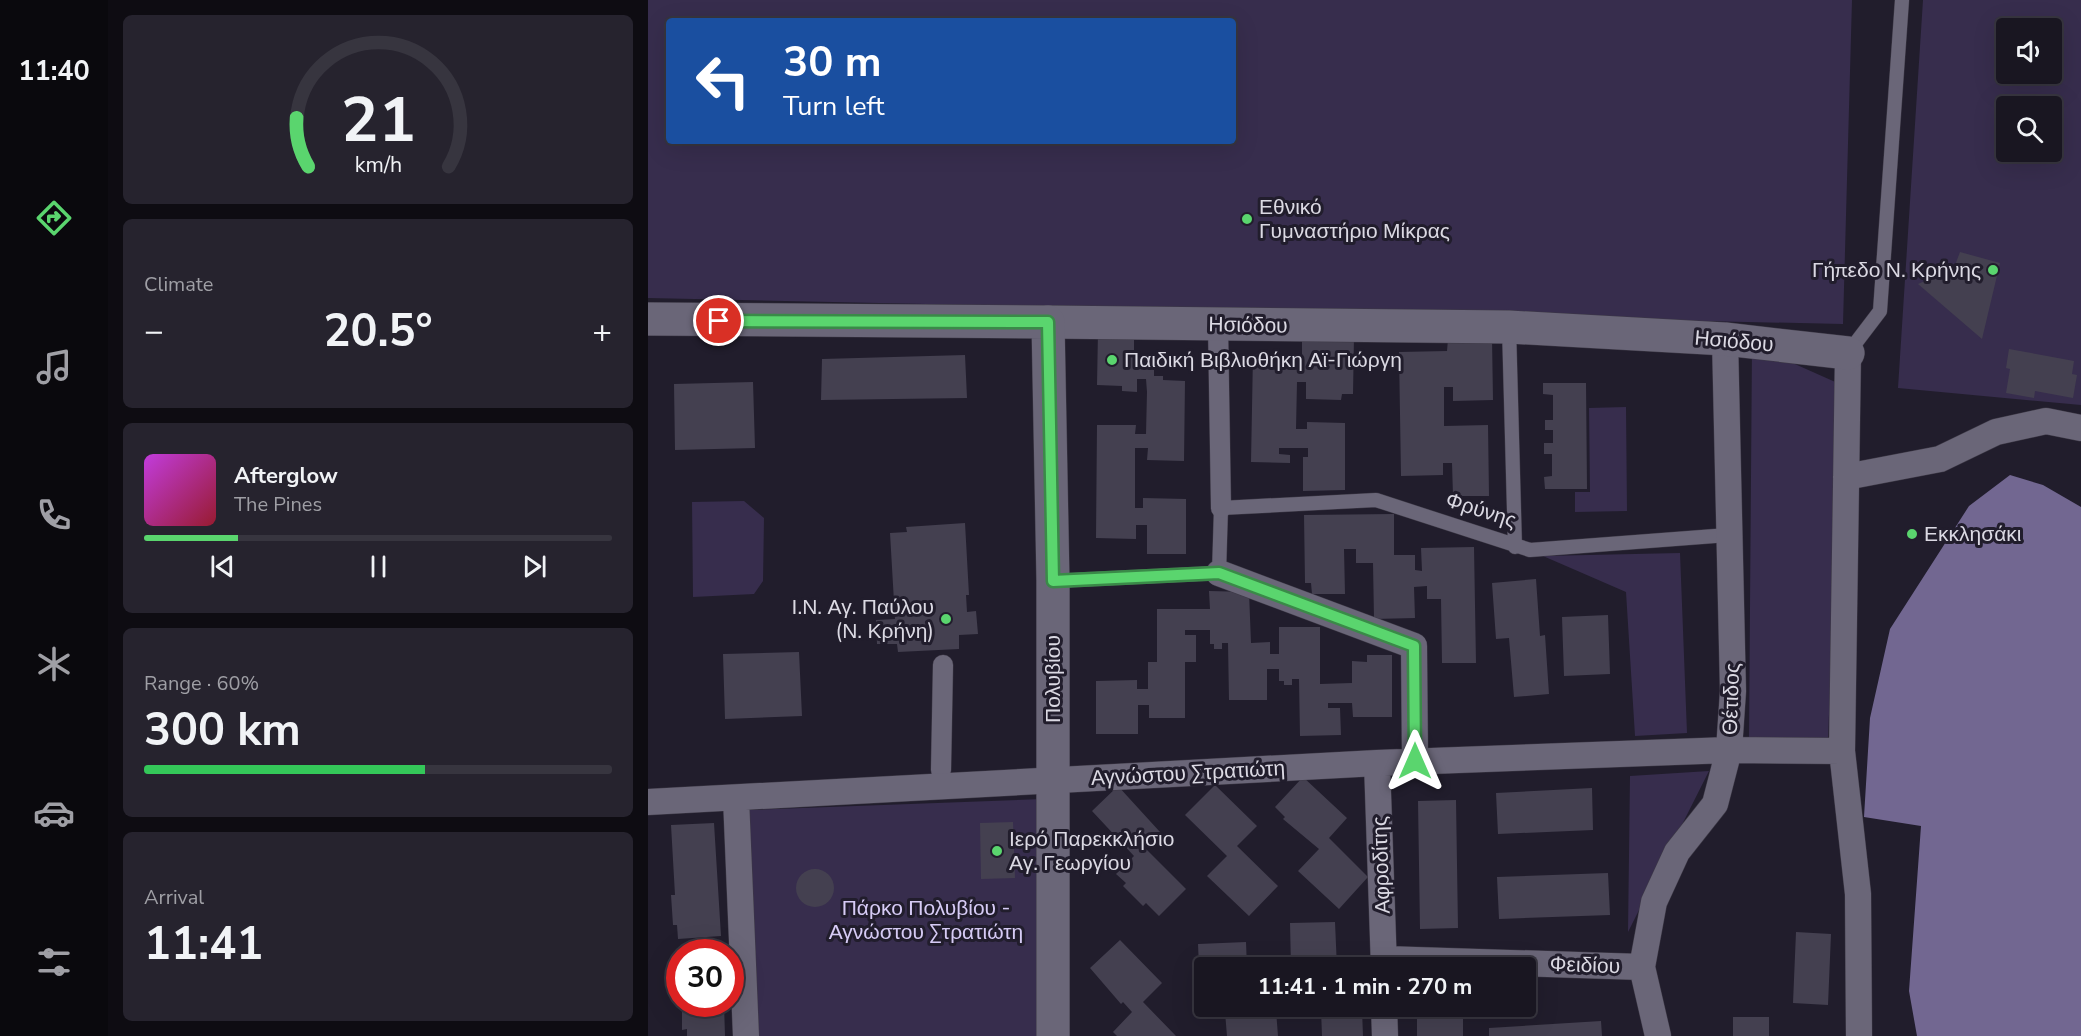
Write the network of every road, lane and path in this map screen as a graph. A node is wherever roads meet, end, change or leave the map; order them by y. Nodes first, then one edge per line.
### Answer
1 (1902, 0) edge
2 (648, 319) edge
3 (1048, 322) junction
4 (1218, 325) junction
5 (1509, 327) junction
6 (1725, 339) junction
7 (1848, 353) junction
8 (2081, 428) edge
9 (1846, 477) junction
10 (1221, 508) junction
11 (1728, 535) junction
12 (1515, 547) junction
13 (1219, 573) junction
14 (1053, 581) junction
15 (943, 665) dead end
16 (1729, 750) junction
17 (1842, 751) junction
18 (1415, 761) junction
19 (1377, 763) junction
20 (940, 770) dead end
21 (1053, 781) junction
22 (736, 798) junction
23 (648, 802) edge
24 (1384, 957) edge
25 (1536, 965) edge
26 (1642, 967) junction
27 (1384, 1017) edge
28 (746, 1036) edge
29 (1053, 1036) edge
30 (1385, 1036) edge
31 (1658, 1036) edge
32 (1859, 1036) edge

1 - 7 lane
2 - 3 main road, Ησιόδου
3 - 4 main road, Ησιόδου
3 - 14 main road, Πολυβίου
4 - 5 main road, Ησιόδου
4 - 10 street
5 - 6 main road, Ησιόδου
5 - 12 lane
6 - 7 main road, Ησιόδου
6 - 11 street, Θέτιδος
7 - 9 street
8 - 9 street
9 - 17 street
10 - 12 lane, Φρύνης
10 - 13 lane
11 - 12 lane, Φρύνης
11 - 16 street, Θέτιδος
13 - 14 lane
13 - 18 street
14 - 21 main road, Πολυβίου
15 - 20 street
16 - 17 street, Αγνώστου Στρατιώτη
16 - 18 street, Αγνώστου Στρατιώτη
16 - 26 street, Θέτιδος
17 - 32 street
18 - 19 street, Αγνώστου Στρατιώτη
19 - 21 street, Αγνώστου Στρατιώτη
19 - 24 street, Αφροδίτης
21 - 22 street, Αγνώστου Στρατιώτη
21 - 29 main road, Πολυβίου
22 - 23 street, Αγνώστου Στρατιώτη
22 - 28 street
25 - 26 street, Φειδίου
26 - 31 street, Θέτιδος
27 - 30 street

